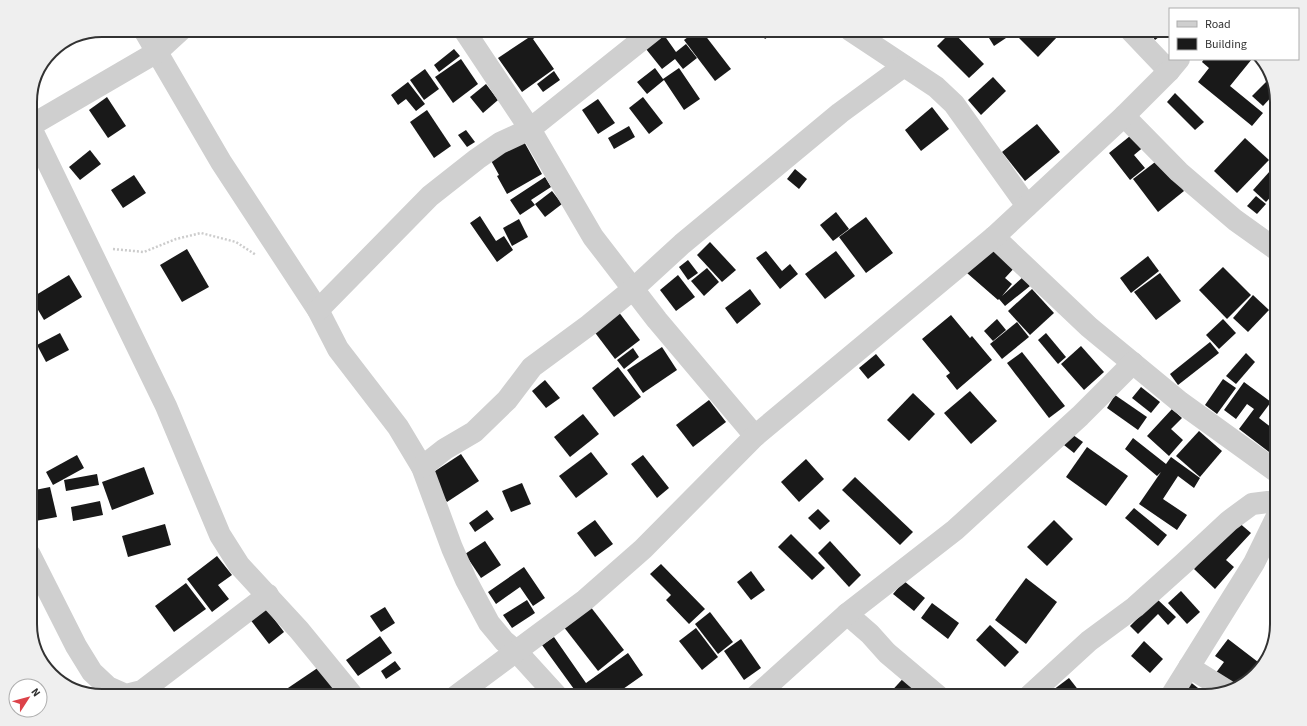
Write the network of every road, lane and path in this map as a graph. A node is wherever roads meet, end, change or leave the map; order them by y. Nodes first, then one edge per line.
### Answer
1 (148, 37) edge
2 (173, 37) edge
3 (469, 37) edge
4 (645, 37) edge
5 (860, 37) edge
6 (1139, 37) edge
7 (157, 52) junction
8 (1174, 65) edge
9 (904, 66) junction
10 (1124, 116) junction
11 (37, 122) edge
12 (530, 130) junction
13 (37, 140) edge
14 (1027, 206) junction
15 (994, 237) junction
16 (87, 242) junction
17 (1270, 245) edge
18 (262, 258) dead end
19 (633, 288) junction
20 (318, 310) junction
21 (1133, 363) junction
22 (755, 436) junction
23 (422, 466) junction
24 (1270, 467) edge
25 (1270, 502) edge
26 (1270, 530) edge
27 (37, 569) edge
28 (268, 595) junction
29 (846, 614) junction
30 (516, 651) junction
31 (1189, 667) junction
32 (1221, 687) edge
33 (112, 689) edge
34 (145, 689) edge
35 (347, 689) edge
36 (465, 689) edge
37 (551, 689) edge
38 (764, 689) edge
39 (930, 689) edge
40 (1037, 689) edge
41 (1175, 689) edge

1 - 7 street
2 - 7 street
3 - 12 street
4 - 12 street
5 - 9 street
6 - 8 street
7 - 11 street
7 - 20 street
8 - 10 street
9 - 14 street
9 - 19 street
10 - 14 street
10 - 17 street
12 - 19 street
12 - 20 street
13 - 16 street
14 - 15 street
15 - 21 street
15 - 22 street
16 - 18 path
16 - 28 street
19 - 22 street
19 - 23 street
20 - 23 street
21 - 24 street
21 - 29 street
22 - 30 street
23 - 30 street
25 - 40 street
26 - 31 street
27 - 33 street
28 - 34 street
28 - 35 street
29 - 38 street
29 - 39 street
30 - 36 street
30 - 37 street
31 - 32 street
31 - 41 street

